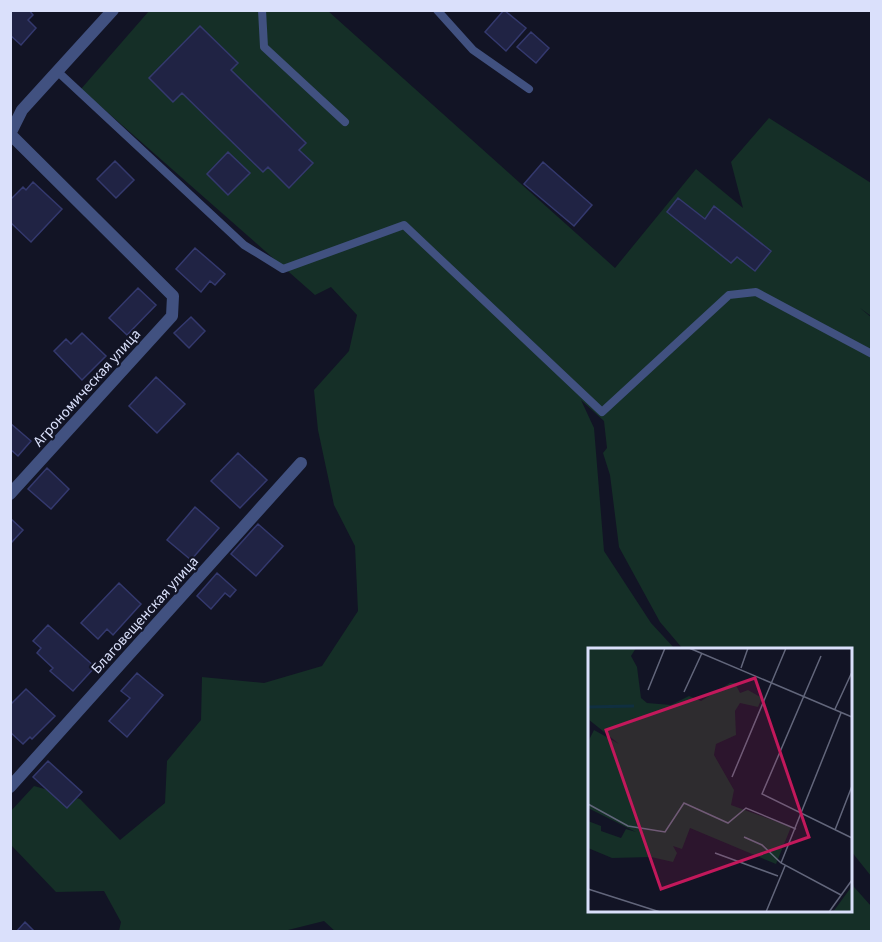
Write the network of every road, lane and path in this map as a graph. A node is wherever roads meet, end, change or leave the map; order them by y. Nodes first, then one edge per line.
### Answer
1 (113, 10) edge
2 (262, 10) edge
3 (437, 10) edge
4 (57, 71) junction
5 (529, 89) dead end
6 (345, 122) dead end
7 (11, 134) edge
8 (872, 354) edge
9 (301, 463) dead end
10 (10, 494) edge
11 (10, 787) edge

1 - 4 street
2 - 6 lane
3 - 5 lane
4 - 7 street
4 - 8 lane
7 - 10 street, Агрономическая улица
9 - 11 street, Благовещенская улица

